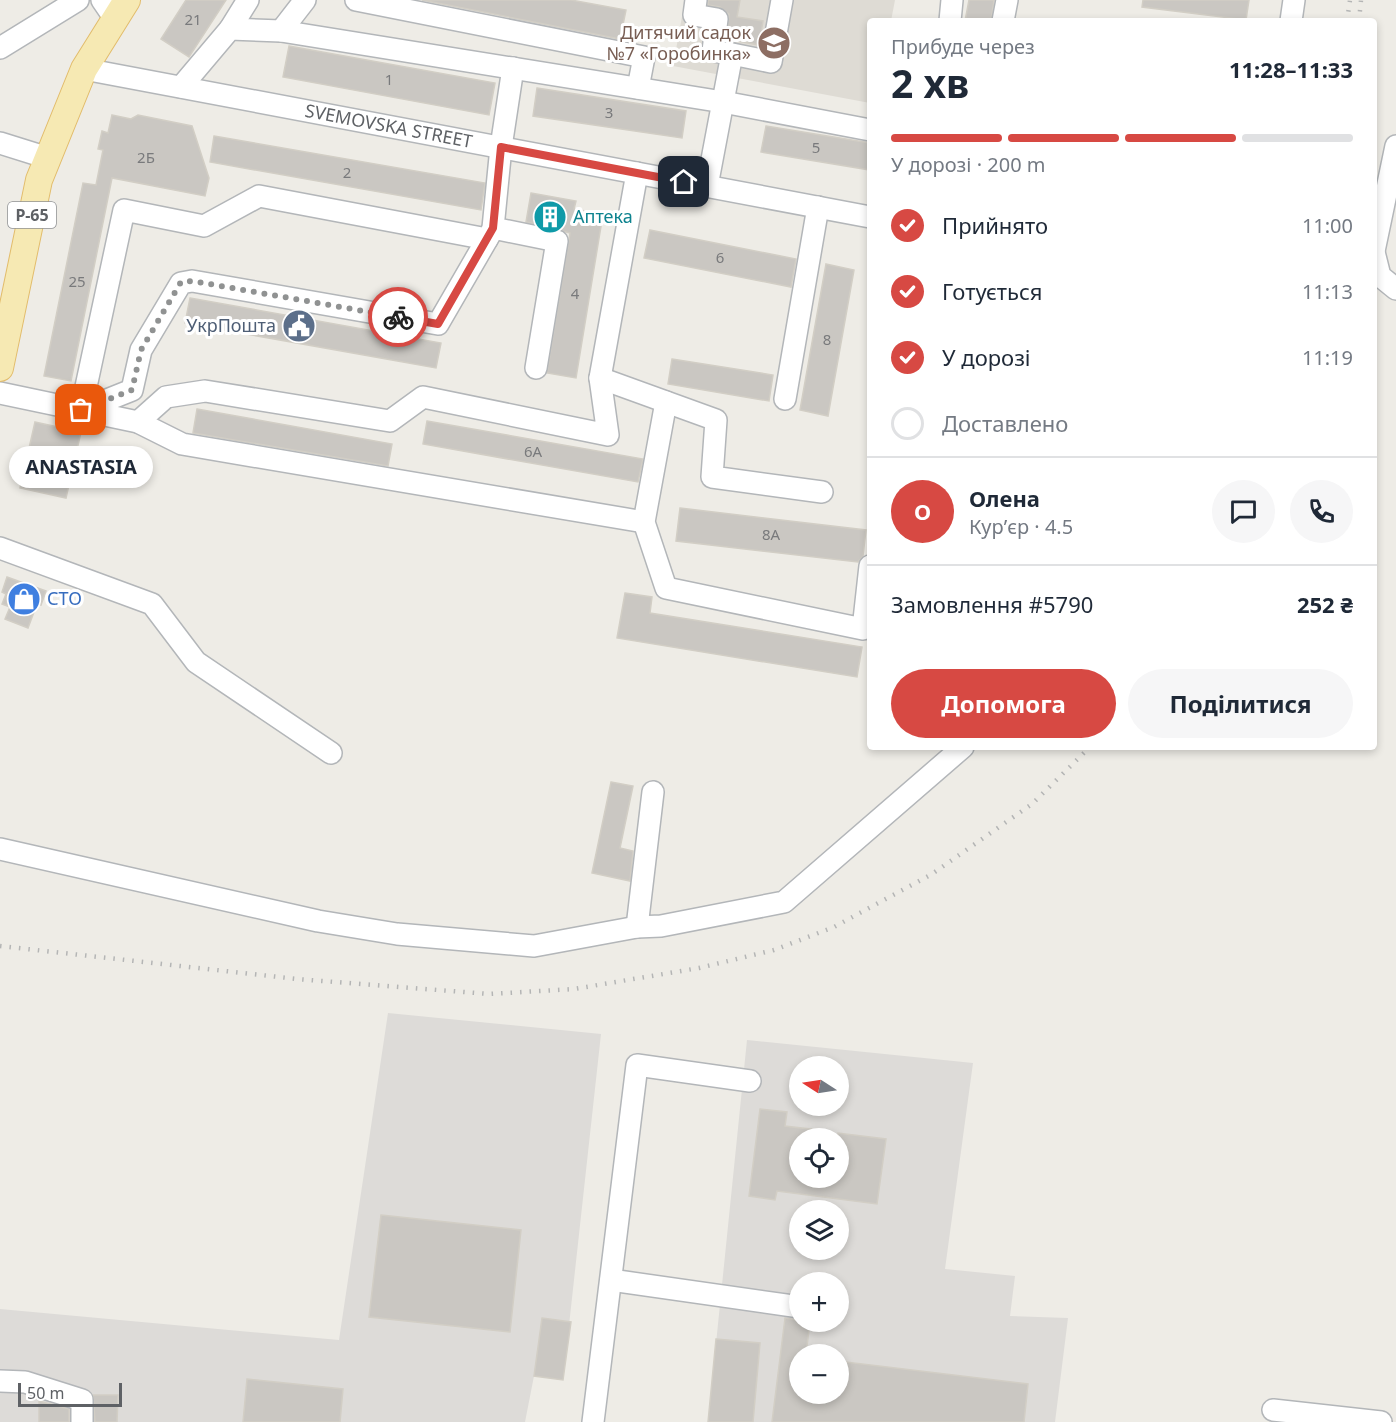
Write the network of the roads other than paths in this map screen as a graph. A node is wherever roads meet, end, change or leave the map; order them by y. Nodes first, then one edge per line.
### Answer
1 (78, 0) edge
2 (248, 0) edge
3 (305, 0) edge
4 (356, 0) edge
5 (696, 0) edge
6 (782, 0) edge
7 (952, 0) edge
8 (1007, 0) edge
9 (1294, 0) edge
10 (386, 3) edge
11 (114, 6) edge
12 (950, 18) edge
13 (1004, 18) edge
14 (1291, 18) edge
15 (230, 29) junction
16 (280, 31) junction
17 (0, 48) edge
18 (732, 54) junction
19 (513, 68) junction
20 (84, 69) junction
21 (181, 87) junction
22 (638, 88) junction
23 (723, 102) junction
24 (867, 129) edge
25 (0, 143) edge
26 (1396, 146) edge
27 (501, 147) junction
28 (48, 158) junction
29 (637, 173) junction
30 (707, 186) junction
31 (818, 207) junction
32 (867, 216) edge
33 (490, 233) junction
34 (1377, 238) edge
35 (1377, 264) edge
36 (1396, 289) edge
37 (0, 368) edge
38 (536, 368) dead end
39 (600, 378) junction
40 (0, 393) edge
41 (785, 399) dead end
42 (666, 402) junction
43 (81, 410) junction
44 (138, 422) junction
45 (822, 492) dead end
46 (644, 522) junction
47 (0, 548) edge
48 (867, 593) edge
49 (960, 750) edge
50 (331, 753) dead end
51 (653, 792) dead end
52 (0, 849) edge
53 (637, 927) junction
54 (750, 1081) dead end
55 (611, 1280) junction
56 (789, 1305) edge
57 (0, 1381) edge
58 (1273, 1410) dead end
59 (82, 1422) edge
60 (593, 1422) edge
61 (1381, 1422) edge

1 - 17 street
2 - 15 street
3 - 16 street
4 - 10 street
5 - 18 street
6 - 18 street
7 - 12 street
8 - 13 street
9 - 14 street
10 - 22 street
11 - 20 main road, Р-65
15 - 16 street
15 - 21 street
16 - 19 street
18 - 23 street
19 - 22 street
19 - 27 street
20 - 21 street, SVEMOVSKA STREET
20 - 28 main road, Р-65
21 - 27 street, SVEMOVSKA STREET
22 - 23 street
23 - 24 street
23 - 30 street
25 - 28 street
26 - 34 street
27 - 29 street, SVEMOVSKA STREET
27 - 33 street
28 - 37 main road, Р-65
29 - 30 street, SVEMOVSKA STREET
29 - 39 street
30 - 31 street, SVEMOVSKA STREET
31 - 32 street, SVEMOVSKA STREET
31 - 41 street
33 - 38 street
33 - 43 street
33 - 43 street
35 - 36 street
39 - 42 street
39 - 44 street
40 - 43 street
42 - 45 street
42 - 46 street
43 - 44 street
44 - 46 street
46 - 48 street
47 - 50 street
49 - 53 street
51 - 53 street
52 - 53 street
54 - 55 street
55 - 56 street
55 - 60 street
57 - 59 street
58 - 61 street

